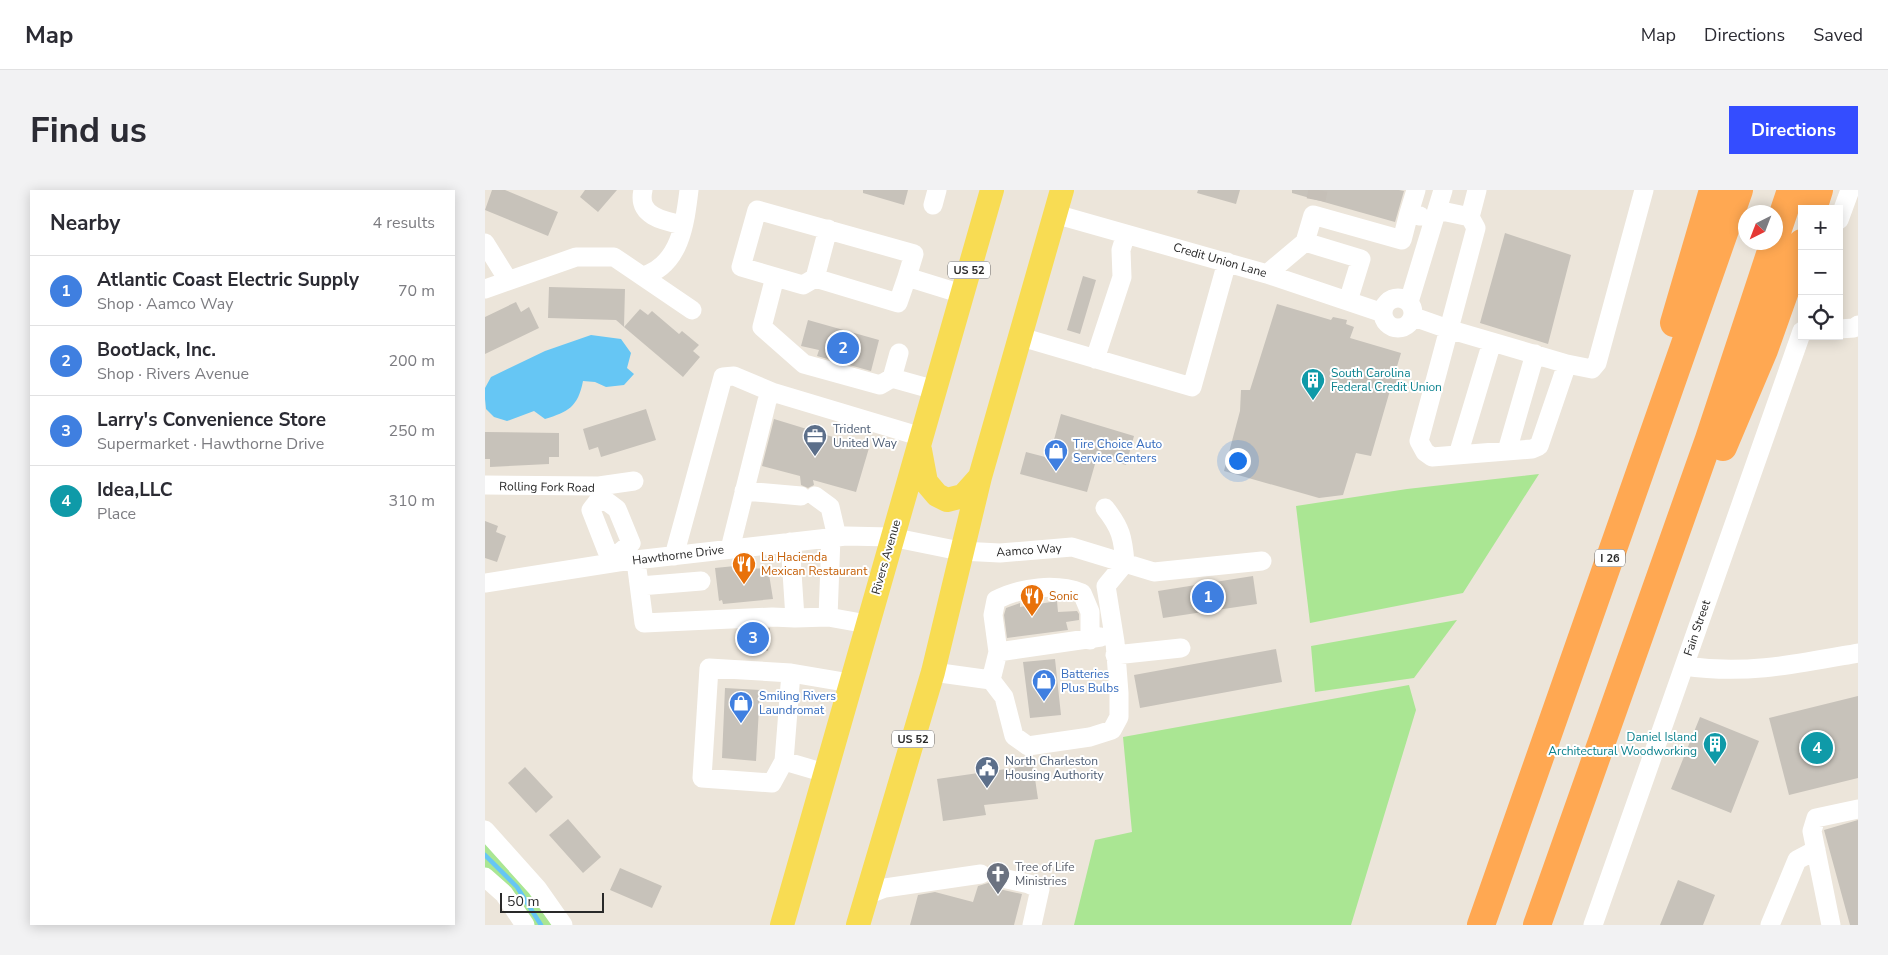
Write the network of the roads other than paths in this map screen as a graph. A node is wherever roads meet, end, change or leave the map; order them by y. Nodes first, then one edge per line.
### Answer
1 (643, 190) edge
2 (689, 190) edge
3 (992, 190) edge
4 (1062, 190) edge
5 (1416, 190) edge
6 (1443, 190) edge
7 (1477, 190) edge
8 (1644, 190) edge
9 (1713, 190) edge
10 (1739, 190) edge
11 (1791, 190) edge
12 (1819, 190) edge
13 (1814, 205) edge
14 (1409, 213) junction
15 (1055, 214) junction
16 (1783, 214) edge
17 (1435, 215) junction
18 (1470, 217) junction
19 (683, 225) junction
20 (828, 229) junction
21 (1370, 231) junction
22 (1126, 234) junction
23 (1305, 242) junction
24 (485, 243) edge
25 (1771, 250) edge
26 (1799, 250) edge
27 (1361, 259) junction
28 (1227, 262) junction
29 (1267, 274) junction
30 (643, 276) junction
31 (775, 277) junction
32 (907, 277) junction
33 (815, 278) junction
34 (508, 280) junction
35 (485, 289) edge
36 (963, 294) junction
37 (1347, 301) junction
38 (692, 310) dead end
39 (1412, 310) junction
40 (1383, 313) junction
41 (1448, 329) junction
42 (1021, 337) junction
43 (1799, 340) edge
44 (1492, 342) junction
45 (899, 353) dead end
46 (1535, 354) junction
47 (1095, 359) junction
48 (1567, 364) junction
49 (892, 378) junction
50 (935, 390) junction
51 (772, 392) junction
52 (921, 441) junction
53 (1507, 451) junction
54 (1458, 455) junction
55 (980, 477) junction
56 (634, 481) dead end
57 (485, 485) edge
58 (600, 491) junction
59 (744, 491) junction
60 (1105, 508) dead end
61 (834, 537) junction
62 (891, 537) junction
63 (790, 542) junction
64 (730, 549) junction
65 (960, 551) junction
66 (675, 556) junction
67 (624, 559) junction
68 (1262, 562) dead end
69 (1125, 563) junction
70 (1603, 578) junction
71 (1660, 579) junction
72 (701, 581) dead end
73 (485, 583) edge
74 (640, 586) junction
75 (828, 617) junction
76 (795, 618) junction
77 (867, 624) junction
78 (1112, 634) junction
79 (1090, 640) junction
80 (1181, 648) dead end
81 (998, 652) junction
82 (1858, 653) edge
83 (1115, 656) junction
84 (1684, 666) junction
85 (933, 672) junction
86 (791, 674) junction
87 (991, 680) junction
88 (850, 683) junction
89 (784, 761) junction
90 (825, 773) junction
91 (1858, 809) edge
92 (485, 830) edge
93 (1816, 850) junction
94 (981, 874) dead end
95 (485, 877) edge
96 (1001, 878) dead end
97 (867, 895) junction
98 (525, 925) edge
99 (563, 925) edge
100 (782, 925) edge
101 (858, 925) edge
102 (1032, 925) edge
103 (1481, 925) edge
104 (1537, 925) edge
105 (1593, 925) edge
106 (1770, 925) edge
107 (1831, 925) edge

1 - 19 street
2 - 19 street
3 - 36 main road, Rivers Avenue / US 52
4 - 15 main road, US 52
5 - 14 street
6 - 17 street
7 - 18 street
8 - 48 street
9 - 70 highway
10 - 70 highway, I 26
11 - 16 highway
12 - 13 highway
14 - 17 street
14 - 21 street
15 - 22 street, Credit Union Lane
15 - 42 main road, US 52
17 - 18 street
17 - 39 street
18 - 41 street
19 - 30 street
20 - 31 street
20 - 32 street
20 - 33 street
21 - 23 street
21 - 27 street
22 - 28 street, Credit Union Lane
22 - 47 street
23 - 27 street
23 - 29 street
24 - 34 street
25 - 71 highway
26 - 71 highway
27 - 37 street
28 - 29 street, Credit Union Lane
28 - 47 street
29 - 37 street, Credit Union Lane
30 - 34 street
30 - 38 street
31 - 33 street
31 - 49 street
32 - 33 street
32 - 36 street
34 - 35 street
36 - 50 main road, Rivers Avenue / US 52
37 - 40 street, Credit Union Lane
39 - 40 street
39 - 40 street
39 - 41 street
41 - 44 street
41 - 54 street
42 - 47 street
42 - 55 main road, US 52
43 - 84 street, Fain Street
44 - 46 street
44 - 54 street
45 - 49 street
46 - 48 street
46 - 53 street
48 - 53 street
49 - 50 street
50 - 52 main road, Rivers Avenue / US 52
51 - 52 street
51 - 59 street
51 - 66 street
52 - 55 main road
52 - 62 main road, Rivers Avenue / US 52
53 - 54 street
55 - 65 main road, US 52
56 - 58 street
57 - 58 street, Rolling Fork Road
58 - 67 street, Rolling Fork Road
59 - 61 street
59 - 64 street
60 - 69 street
61 - 62 street, Hawthorne Drive
61 - 63 street, Hawthorne Drive
61 - 75 street
62 - 65 street, Hawthorne Drive
62 - 77 main road, Rivers Avenue / US 52
63 - 64 street, Hawthorne Drive
63 - 76 street
64 - 66 street, Hawthorne Drive
65 - 69 street, Aamco Way
65 - 85 main road, US 52
66 - 67 street, Hawthorne Drive
67 - 73 street, Hawthorne Drive
67 - 74 street
68 - 69 street, Aamco Way
69 - 78 street
70 - 103 highway, I 26
71 - 104 highway
72 - 74 street
74 - 76 street
75 - 76 street
75 - 77 street
77 - 88 main road, Rivers Avenue / US 52
78 - 79 street
78 - 83 street
79 - 81 street
79 - 81 street
80 - 83 street
81 - 87 street
82 - 84 street
83 - 87 street
84 - 105 street, Fain Street
85 - 87 street
85 - 97 main road, US 52
86 - 88 street
86 - 89 street
86 - 89 street
88 - 90 main road, Rivers Avenue / US 52
89 - 90 street
90 - 100 main road, Rivers Avenue / US 52
91 - 93 street
92 - 99 street
93 - 106 street
93 - 107 street
94 - 97 street
95 - 98 street
96 - 102 street
97 - 101 main road, US 52

